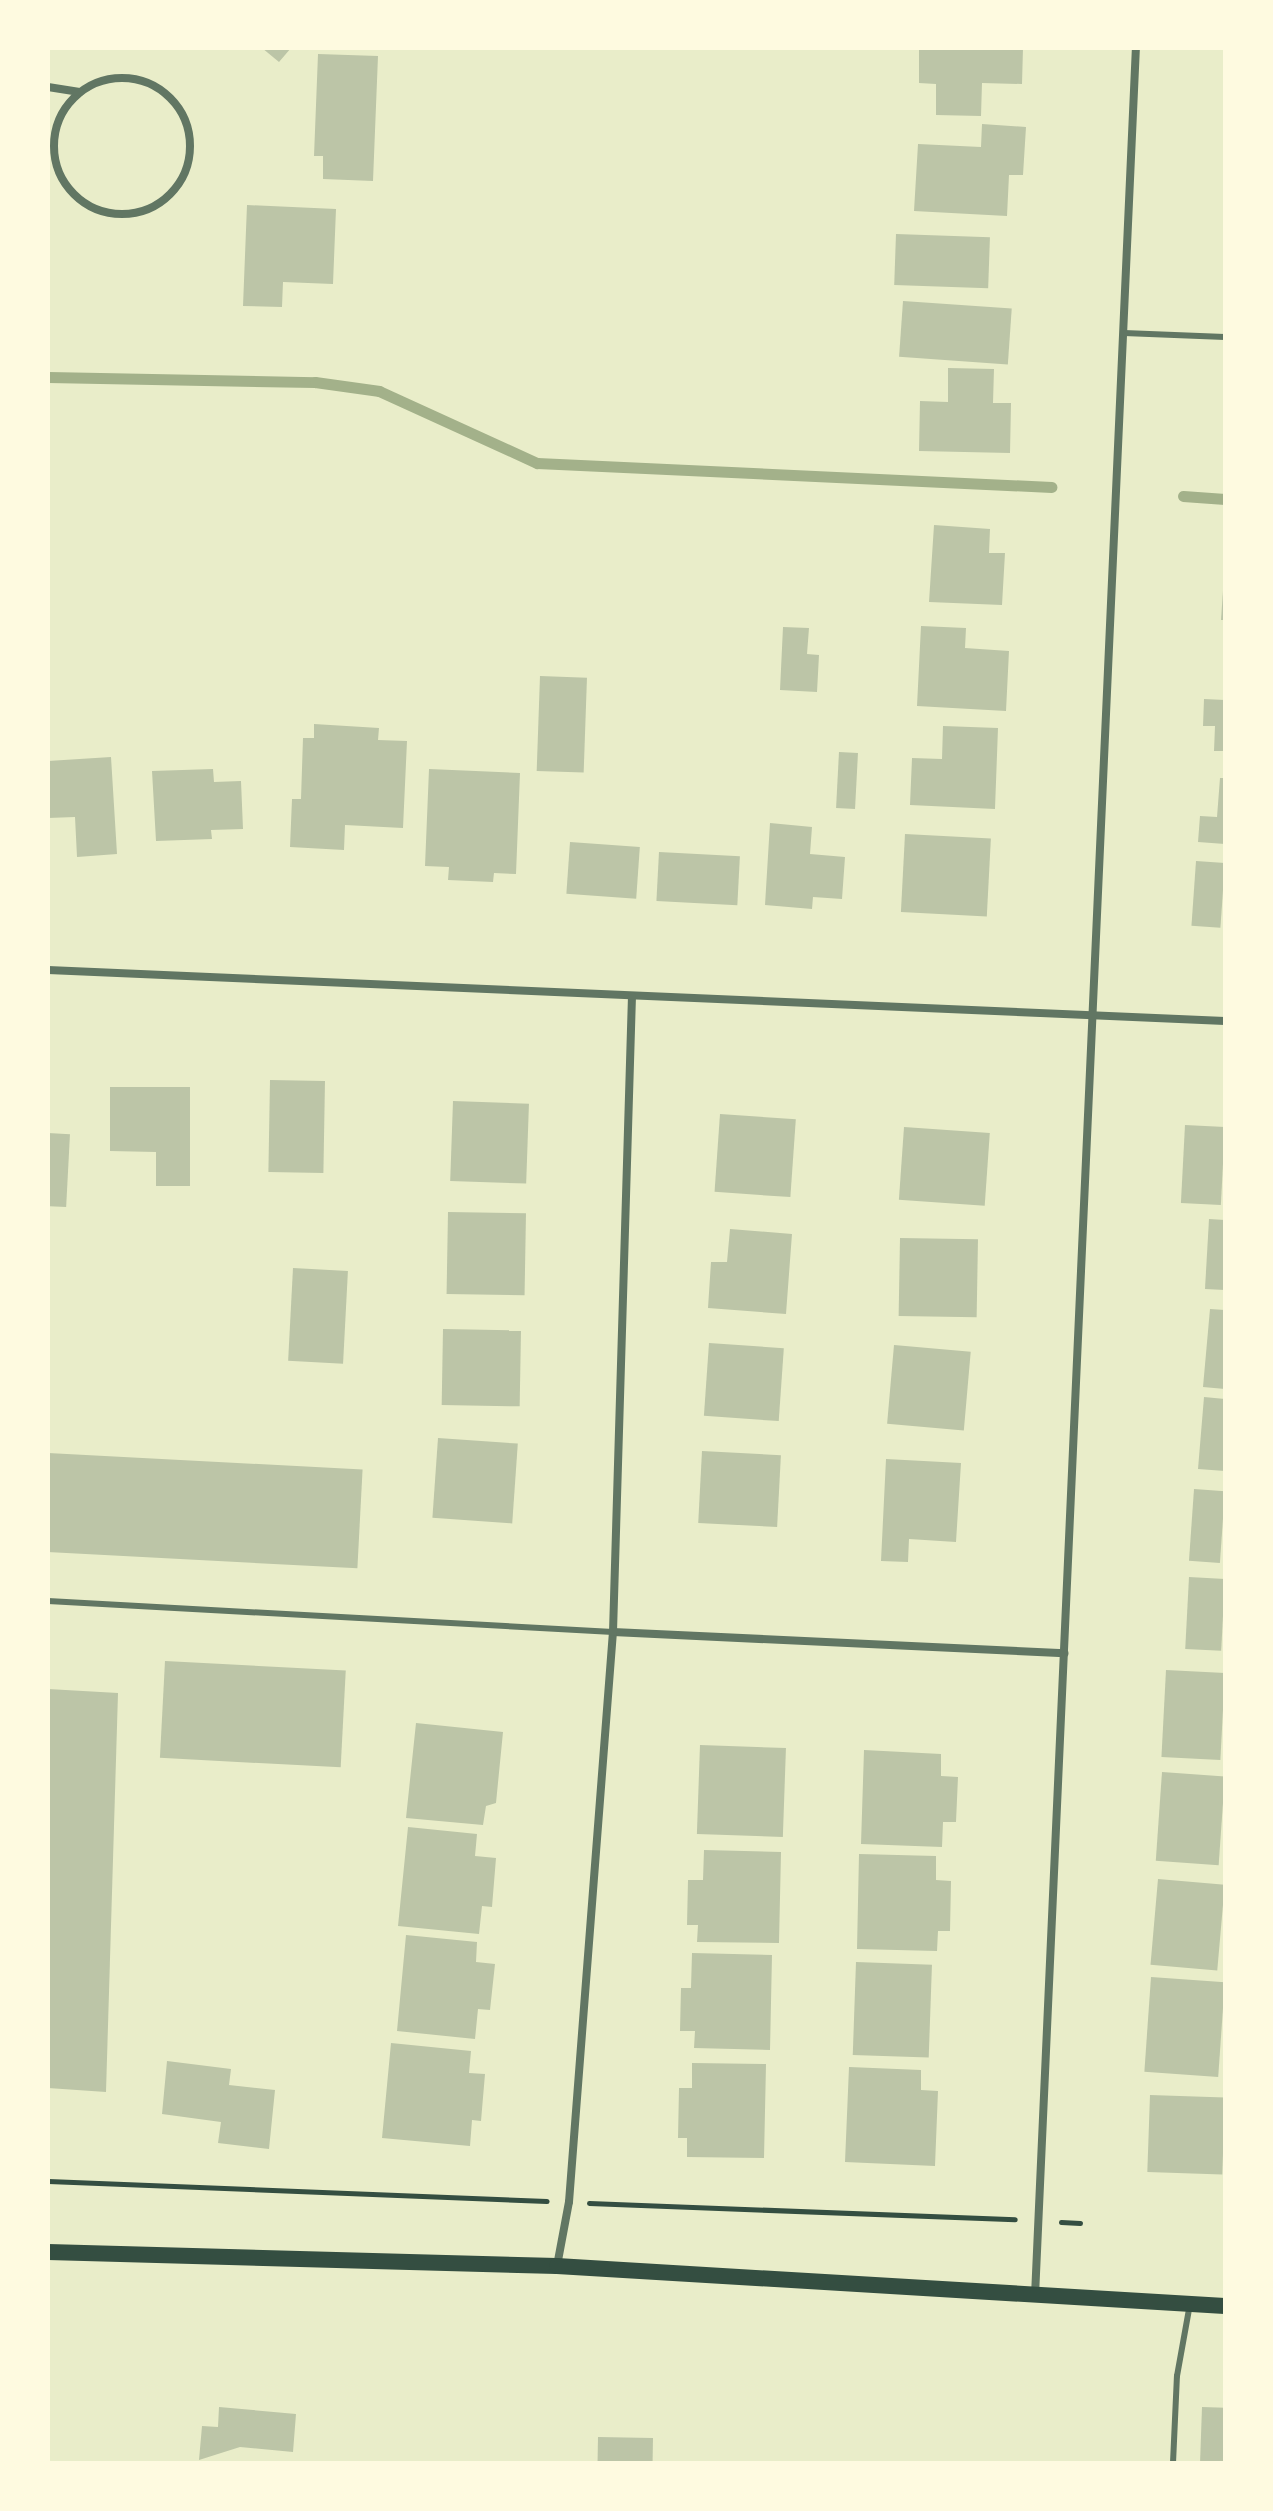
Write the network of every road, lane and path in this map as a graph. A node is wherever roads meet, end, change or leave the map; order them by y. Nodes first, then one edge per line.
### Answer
1 (1136, 48) edge
2 (48, 87) edge
3 (80, 92) junction
4 (1124, 333) junction
5 (1225, 337) edge
6 (48, 970) edge
7 (632, 996) junction
8 (1095, 1016) junction
9 (1225, 1021) edge
10 (48, 1601) edge
11 (613, 1632) junction
12 (1065, 1653) junction
13 (48, 2252) edge
14 (557, 2266) junction
15 (1035, 2297) junction
16 (1190, 2304) junction
17 (1225, 2306) edge
18 (1173, 2463) edge

1 - 4 street
2 - 3 street
3 - 3 street
4 - 5 lane
4 - 8 street
6 - 7 street
7 - 8 street
7 - 11 street
8 - 9 street
8 - 12 street
10 - 11 lane
11 - 12 street
11 - 14 street
12 - 15 street
13 - 14 main road
14 - 15 main road
15 - 16 main road
16 - 17 main road
16 - 18 lane

